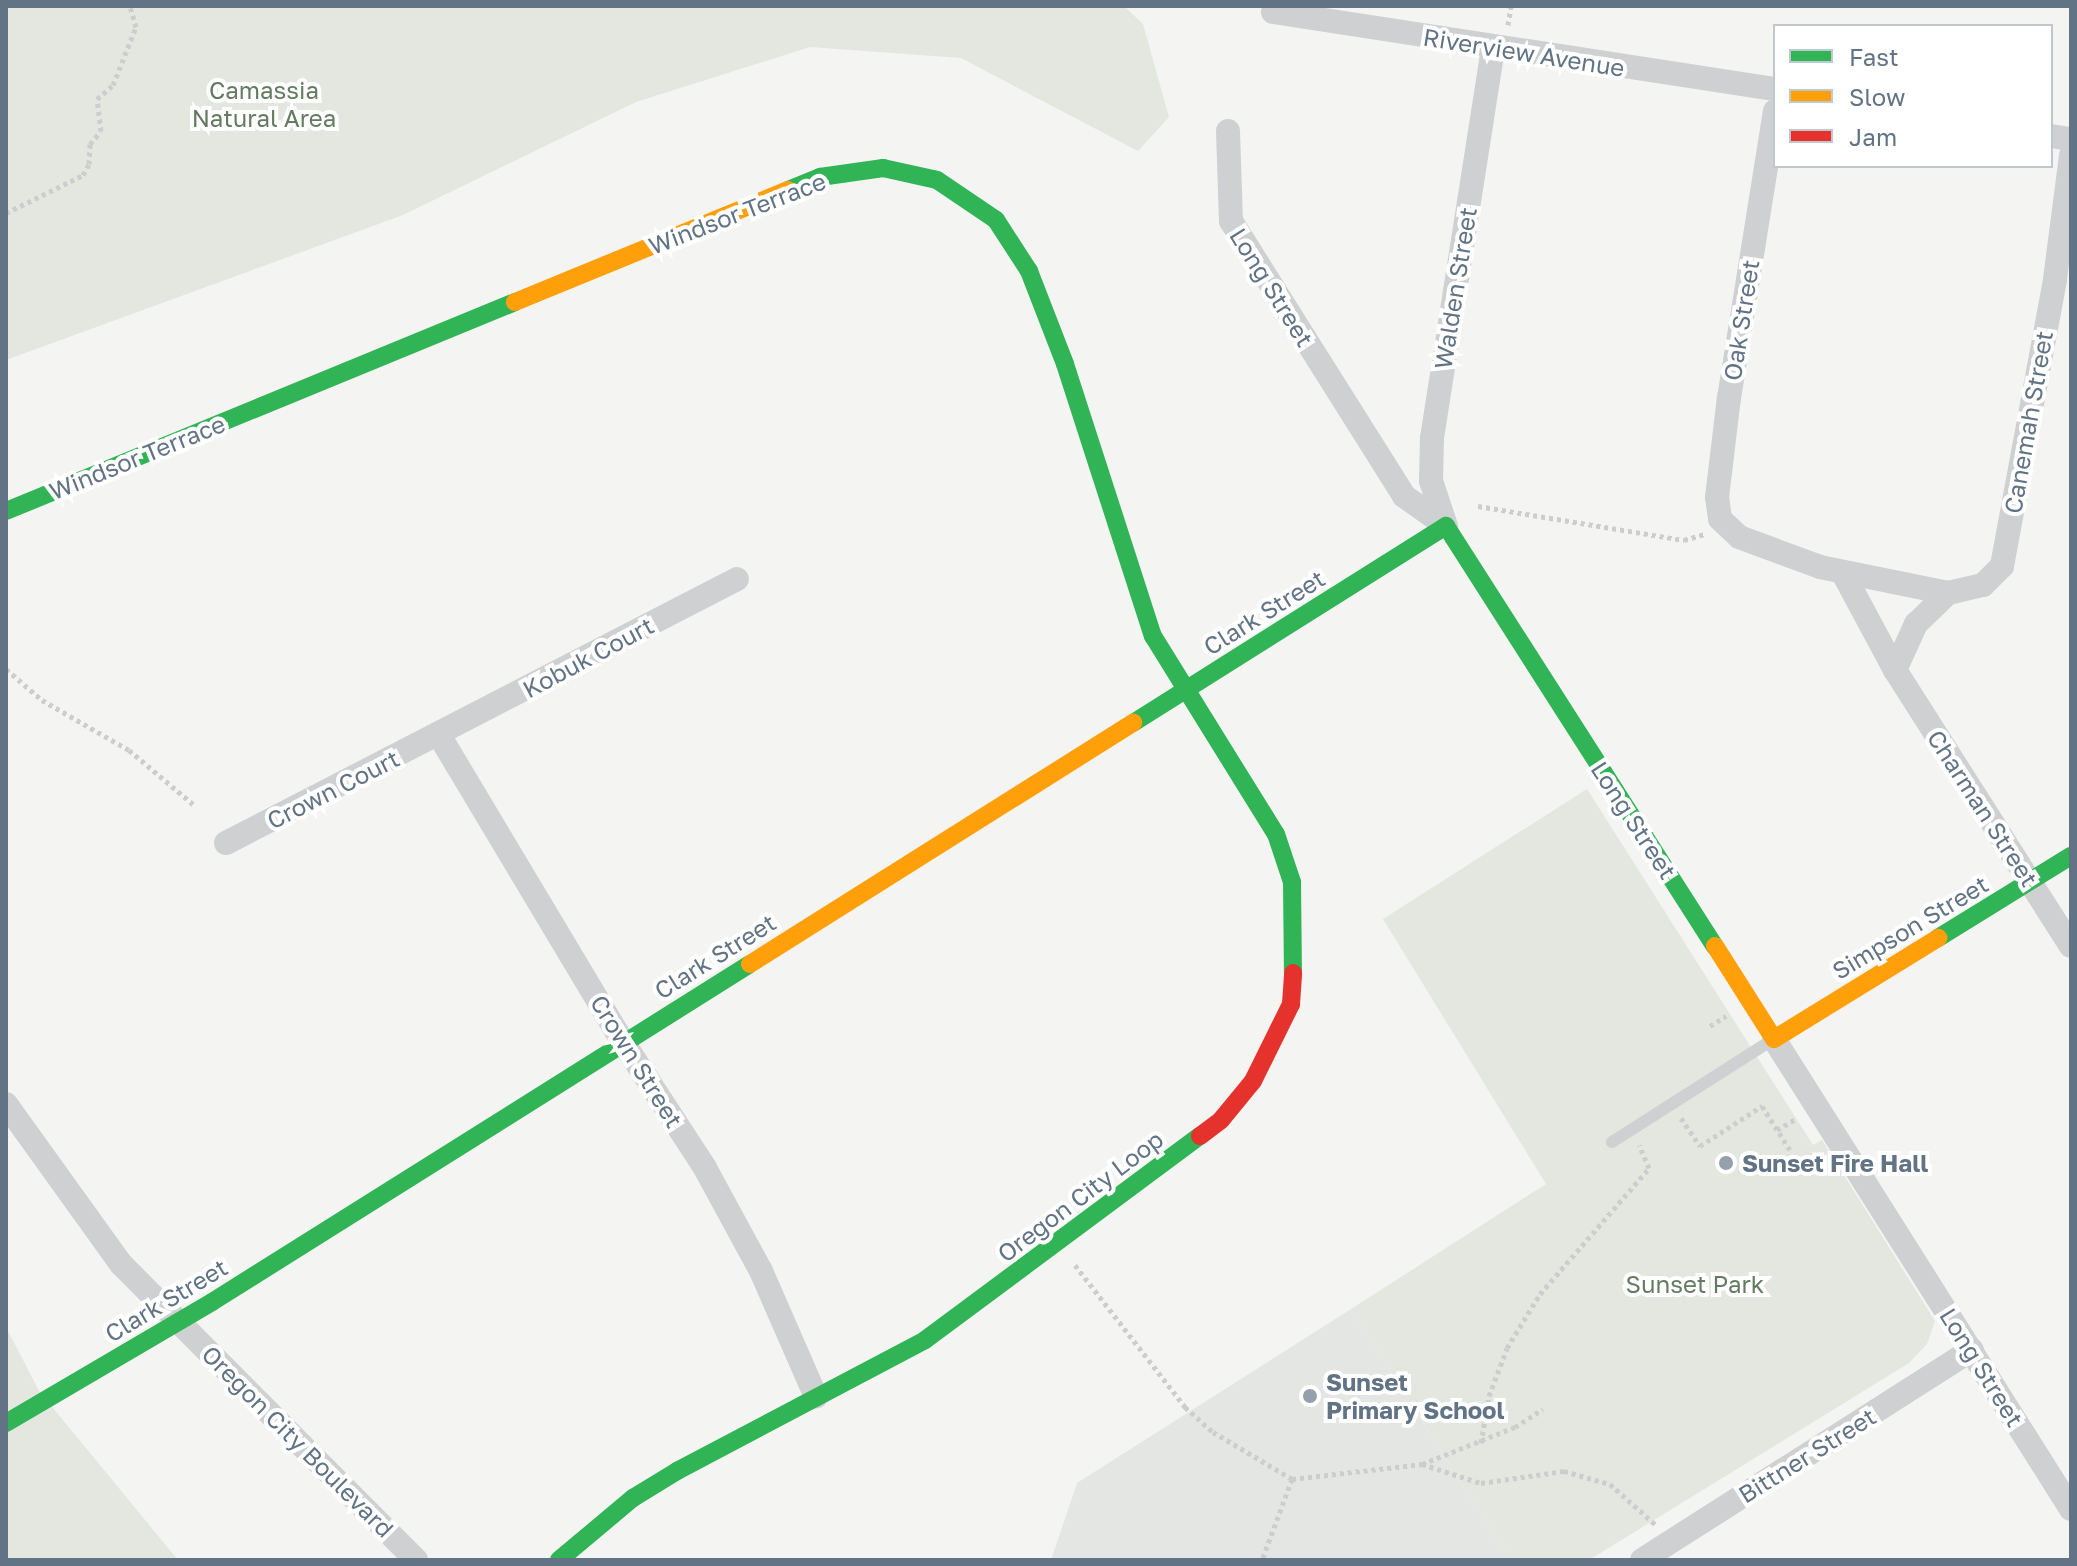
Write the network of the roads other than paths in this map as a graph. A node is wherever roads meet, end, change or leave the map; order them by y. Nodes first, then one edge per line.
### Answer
1 (1273, 12) dead end
2 (1493, 49) junction
3 (1773, 89) edge
4 (1773, 124) edge
5 (1228, 131) dead end
6 (2071, 155) edge
7 (6, 511) edge
8 (1446, 526) junction
9 (1844, 575) junction
10 (737, 579) dead end
11 (1948, 593) junction
12 (1895, 670) junction
13 (1183, 691) junction
14 (439, 735) junction
15 (226, 843) dead end
16 (2071, 856) edge
17 (2032, 881) junction
18 (2071, 946) edge
19 (1774, 1039) junction
20 (623, 1042) junction
21 (6, 1104) edge
22 (1612, 1142) dead end
23 (178, 1323) junction
24 (1972, 1350) junction
25 (816, 1397) junction
26 (6, 1423) edge
27 (2071, 1509) edge
28 (416, 1560) edge
29 (559, 1560) edge
30 (1642, 1560) edge

1 - 2 street, Riverview Avenue
2 - 3 street, Riverview Avenue
2 - 8 street, Walden Street
4 - 9 street, Oak Street
5 - 8 street, Long Street
6 - 11 street, Canemah Street
7 - 13 street, Windsor Terrace
8 - 13 street, Clark Street
8 - 19 street, Long Street
9 - 11 street
9 - 12 street, Charman Street
10 - 14 street, Kobuk Court
11 - 12 street
12 - 17 street, Charman Street
13 - 20 street, Clark Street
13 - 25 street, Oregon City Loop
14 - 15 street, Crown Court
14 - 20 street, Crown Street
16 - 17 street, Simpson Street
17 - 18 street, Charman Street
17 - 19 street, Simpson Street
19 - 22 lane
19 - 24 street, Long Street
20 - 23 street, Clark Street
20 - 25 street, Crown Street
21 - 23 street
23 - 26 street, Clark Street
23 - 28 street, Oregon City Boulevard
24 - 27 street, Long Street
24 - 30 street, Bittner Street
25 - 29 street, Oregon City Loop

